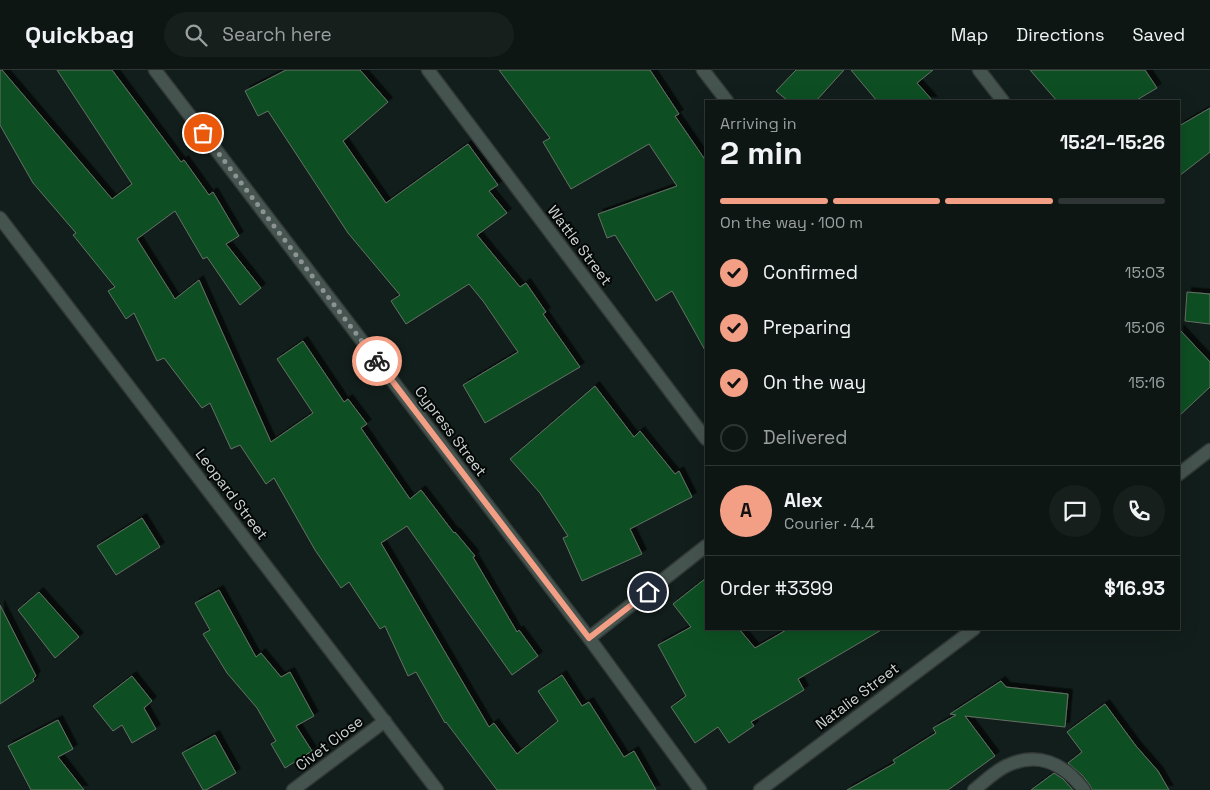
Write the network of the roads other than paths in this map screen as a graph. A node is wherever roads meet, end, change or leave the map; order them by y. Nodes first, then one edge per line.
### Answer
1 (155, 70) edge
2 (428, 70) edge
3 (704, 70) edge
4 (980, 70) edge
5 (726, 100) edge
6 (1002, 100) edge
7 (0, 218) edge
8 (705, 439) edge
9 (1210, 450) edge
10 (1180, 473) edge
11 (705, 547) edge
12 (973, 630) edge
13 (589, 638) junction
14 (385, 721) junction
15 (293, 790) edge
16 (437, 790) edge
17 (700, 790) edge
18 (760, 790) edge
19 (974, 790) edge
20 (1084, 790) edge

1 - 13 street, Cypress Street
2 - 8 street, Wattle Street
3 - 5 street
4 - 6 street
7 - 14 street, Leopard Street
9 - 10 street
11 - 13 street
12 - 18 street, Natalie Street
13 - 17 street, Cypress Street
14 - 15 street, Civet Close
14 - 16 street, Leopard Street
19 - 20 street

